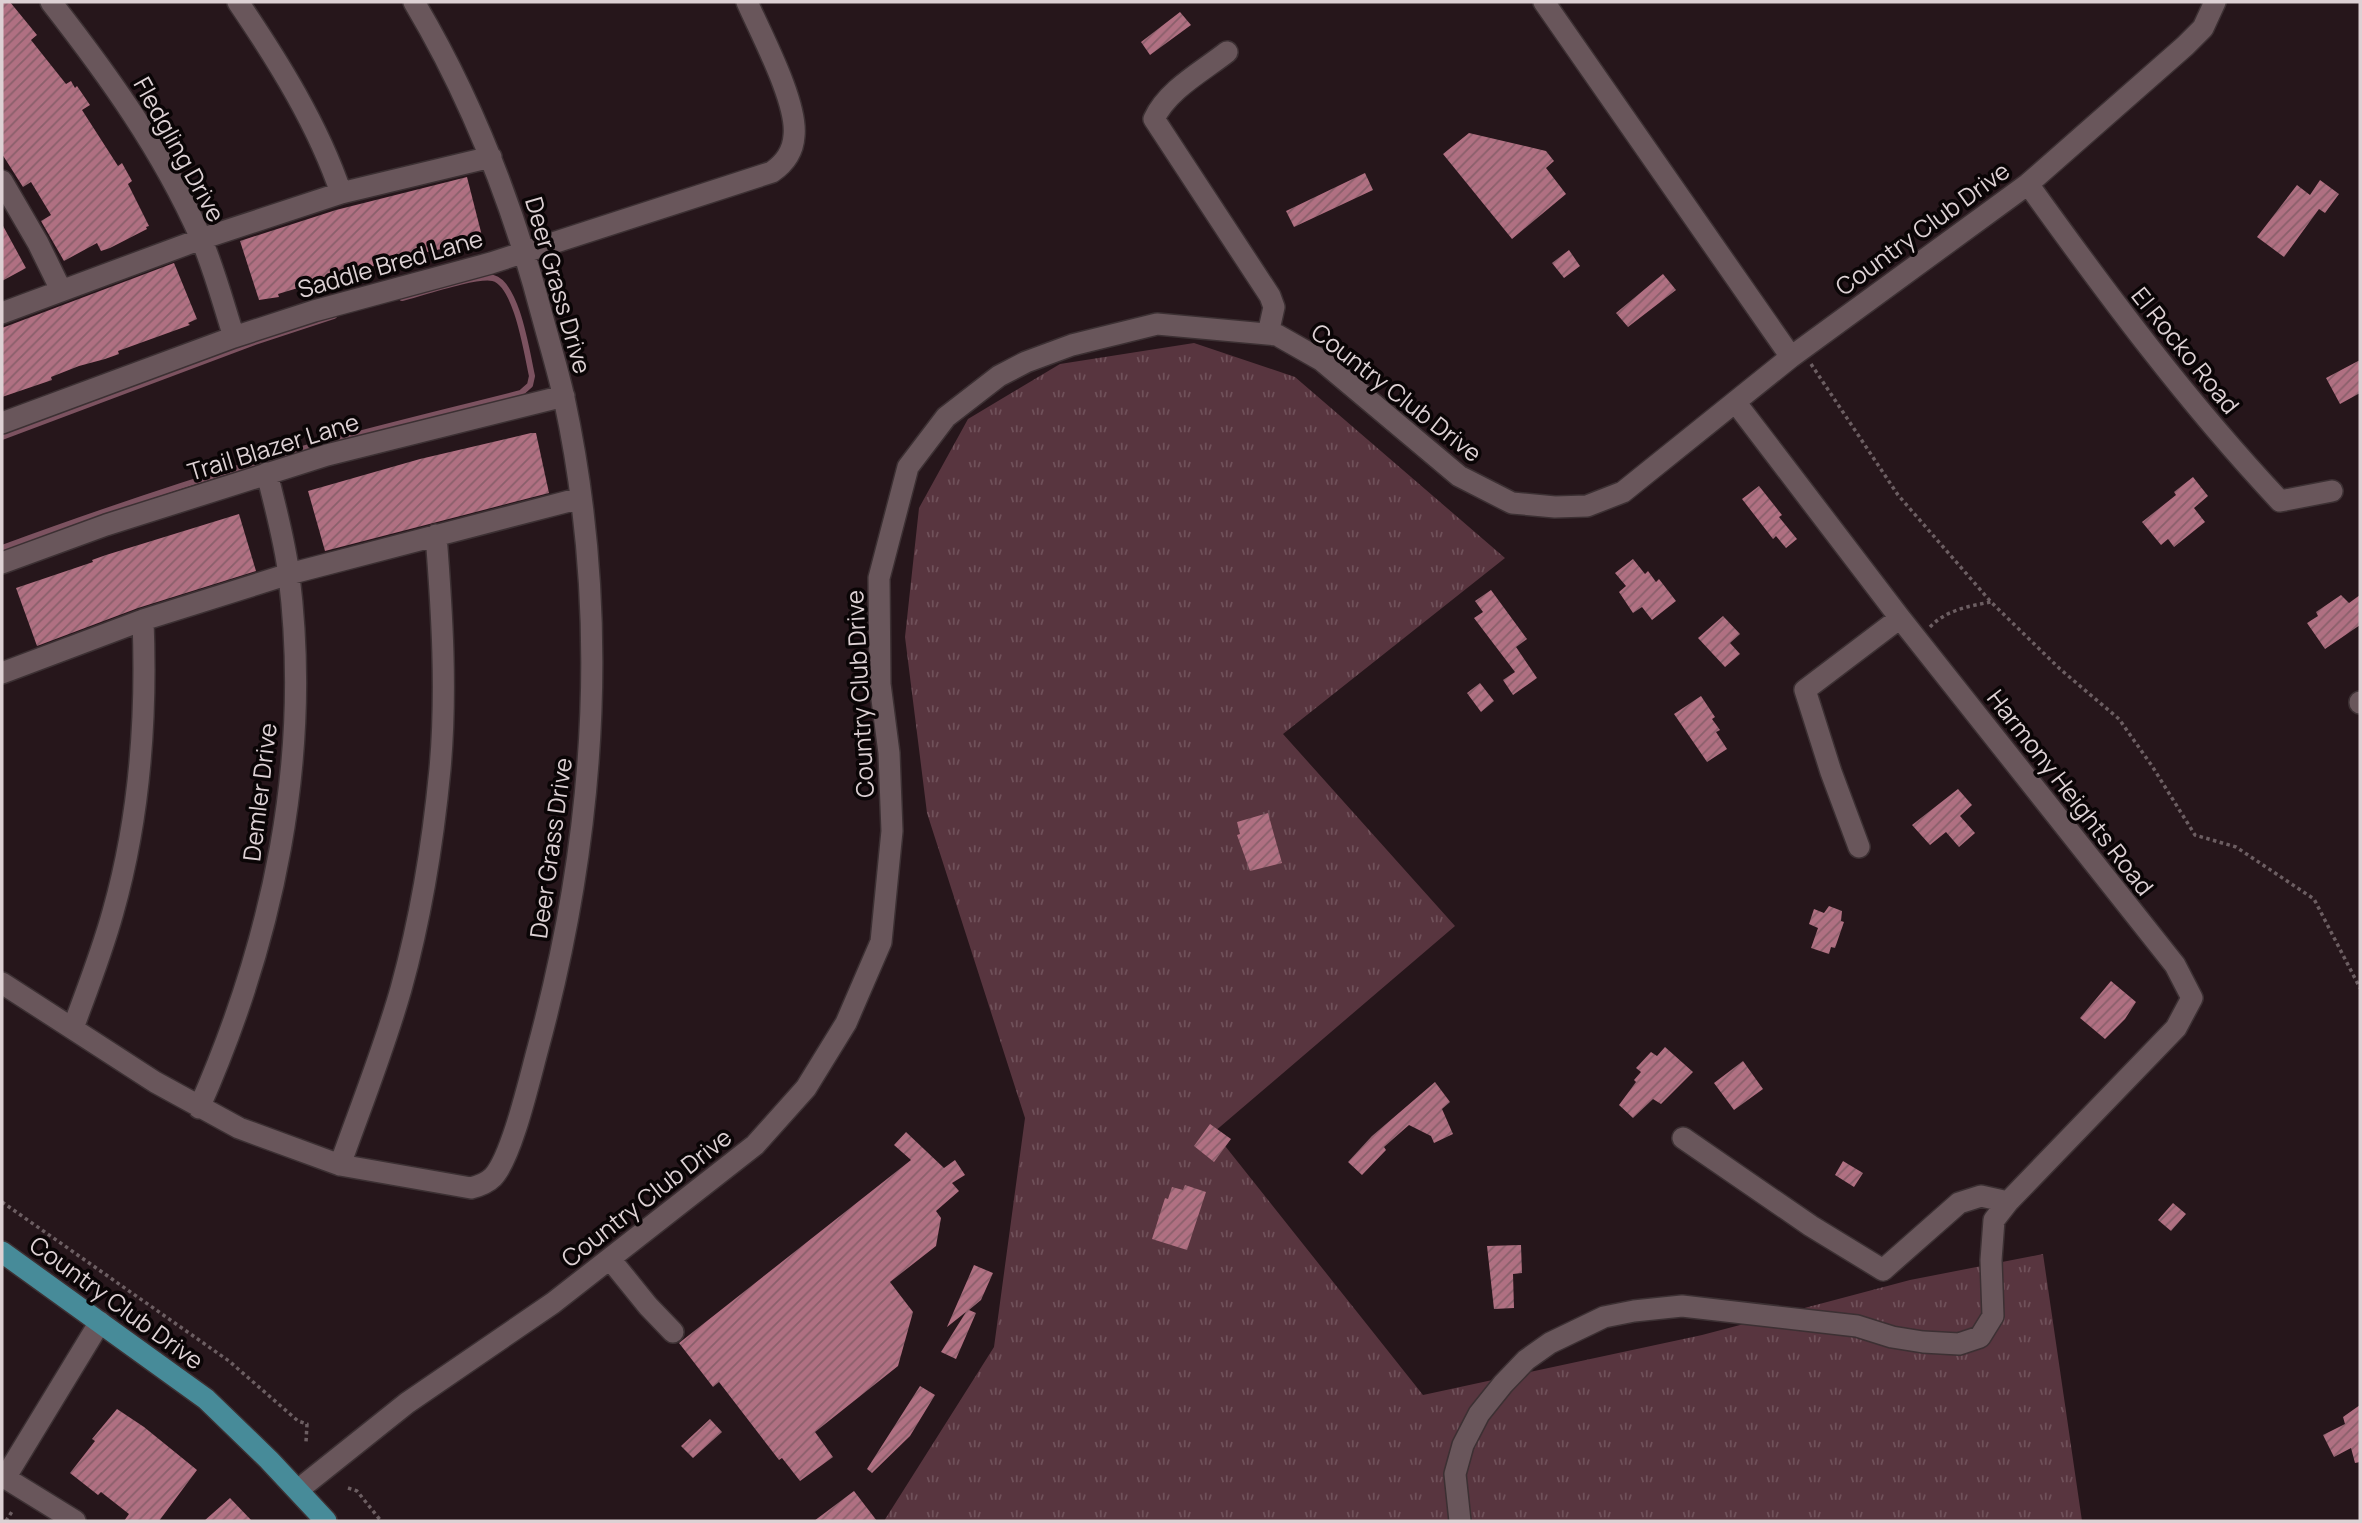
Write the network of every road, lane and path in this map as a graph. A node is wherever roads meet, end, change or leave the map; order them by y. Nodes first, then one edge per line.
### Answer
1 (51, 2) edge
2 (238, 2) edge
3 (414, 2) edge
4 (747, 2) edge
5 (1544, 2) edge
6 (2215, 2) edge
7 (1227, 52) dead end
8 (491, 157) junction
9 (2, 181) edge
10 (2028, 184) junction
11 (341, 193) junction
12 (201, 239) junction
13 (526, 252) junction
14 (61, 290) junction
15 (2, 313) edge
16 (1268, 334) junction
17 (234, 337) junction
18 (1795, 353) junction
19 (564, 396) junction
20 (1736, 403) junction
21 (2, 423) edge
22 (267, 473) junction
23 (2332, 491) dead end
24 (581, 498) junction
25 (436, 535) junction
26 (2, 563) edge
27 (289, 574) junction
28 (1991, 602) junction
29 (1900, 618) junction
30 (143, 620) junction
31 (1918, 640) junction
32 (2, 673) edge
33 (1860, 848) dead end
34 (2, 983) edge
35 (2360, 988) edge
36 (73, 1028) junction
37 (198, 1108) junction
38 (1683, 1138) dead end
39 (340, 1165) junction
40 (2, 1202) edge
41 (2008, 1202) junction
42 (2, 1252) edge
43 (610, 1259) junction
44 (100, 1322) junction
45 (673, 1332) dead end
46 (306, 1442) dead end
47 (3, 1477) edge
48 (348, 1488) dead end
49 (298, 1490) junction
50 (13, 1510) dead end
51 (6, 1521) edge
52 (75, 1521) edge
53 (326, 1521) edge
54 (381, 1521) edge
55 (1460, 1521) edge

1 - 12 street, Fledgling Drive
2 - 11 street
3 - 8 street, Deer Grass Drive
4 - 13 street, Saddle Bred Lane
5 - 18 street
6 - 10 street, Country Club Drive
7 - 16 street
8 - 11 street
8 - 13 street, Deer Grass Drive
9 - 14 street
10 - 18 street, Country Club Drive
10 - 23 street, El Rocko Road
11 - 12 street
12 - 14 street
12 - 17 street, Fledgling Drive
13 - 17 street, Saddle Bred Lane
13 - 19 street, Deer Grass Drive
14 - 15 street
16 - 20 street, Country Club Drive
16 - 43 street, Country Club Drive
17 - 21 street, Saddle Bred Lane
18 - 20 street, Country Club Drive
18 - 28 path
19 - 22 street, Trail Blazer Lane
19 - 24 street, Deer Grass Drive
20 - 29 street, Harmony Heights Road
22 - 26 street, Trail Blazer Lane
22 - 27 street, Demler Drive
24 - 25 street
24 - 39 street, Deer Grass Drive
25 - 27 street
25 - 39 street
27 - 30 street
27 - 37 street, Demler Drive
28 - 31 path
28 - 35 path
29 - 31 street, Harmony Heights Road
29 - 33 street
30 - 32 street
30 - 36 street
31 - 41 street, Harmony Heights Road
34 - 36 street, Deer Grass Drive
36 - 37 street, Deer Grass Drive
37 - 39 street, Deer Grass Drive
38 - 41 street
40 - 46 path
41 - 55 street
42 - 44 main road, Country Club Drive
43 - 45 street
43 - 49 street, Country Club Drive
44 - 47 street
44 - 49 main road, Country Club Drive
47 - 52 street
48 - 54 path
49 - 53 main road
50 - 51 path

